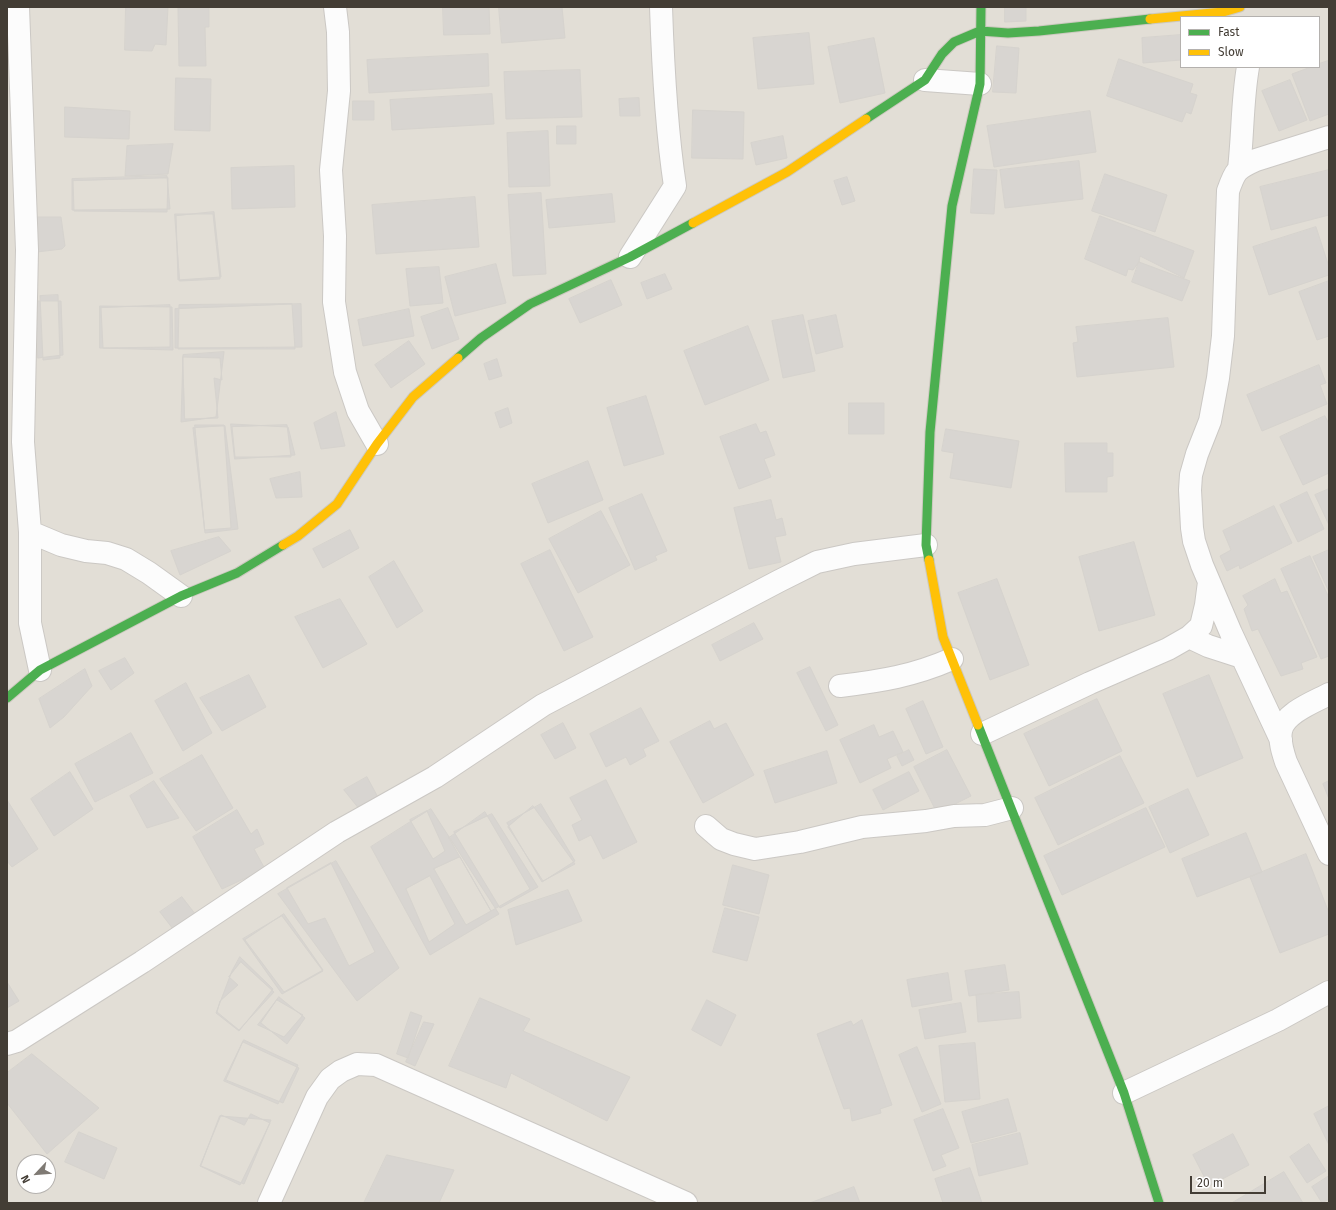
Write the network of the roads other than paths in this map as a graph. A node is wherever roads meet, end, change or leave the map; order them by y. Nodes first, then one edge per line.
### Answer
1 (18, 7) edge
2 (335, 7) edge
3 (661, 7) edge
4 (981, 7) edge
5 (1240, 7) edge
6 (1180, 16) edge
7 (1184, 16) edge
8 (980, 31) junction
9 (1248, 68) edge
10 (925, 80) junction
11 (980, 84) junction
12 (1329, 137) edge
13 (1239, 169) junction
14 (630, 257) junction
15 (377, 444) junction
16 (30, 532) junction
17 (926, 544) junction
18 (1209, 581) junction
19 (181, 596) junction
20 (1189, 637) junction
21 (1242, 657) junction
22 (952, 660) junction
23 (40, 670) junction
24 (840, 686) dead end
25 (1329, 694) edge
26 (7, 698) edge
27 (982, 734) junction
28 (1281, 740) junction
29 (1012, 808) junction
30 (706, 826) dead end
31 (1329, 854) edge
32 (1329, 992) edge
33 (7, 1044) edge
34 (1124, 1093) junction
35 (270, 1203) edge
36 (686, 1203) edge
37 (1159, 1203) edge

1 - 16 street
2 - 15 street
3 - 14 street
4 - 8 street
5 - 7 street
6 - 8 street
8 - 10 street
8 - 11 street
9 - 13 street
10 - 11 street
10 - 14 street
11 - 17 street
12 - 13 street
13 - 18 street
14 - 15 street
15 - 19 street
16 - 19 street
16 - 23 street
17 - 22 street
17 - 33 street
18 - 20 street
18 - 21 street
19 - 23 street
20 - 21 street
20 - 27 street
21 - 28 street
22 - 24 street
22 - 27 street
23 - 26 street
25 - 28 street
27 - 29 street
28 - 31 street
29 - 30 street
29 - 34 street
32 - 34 street
34 - 37 street
35 - 36 street

